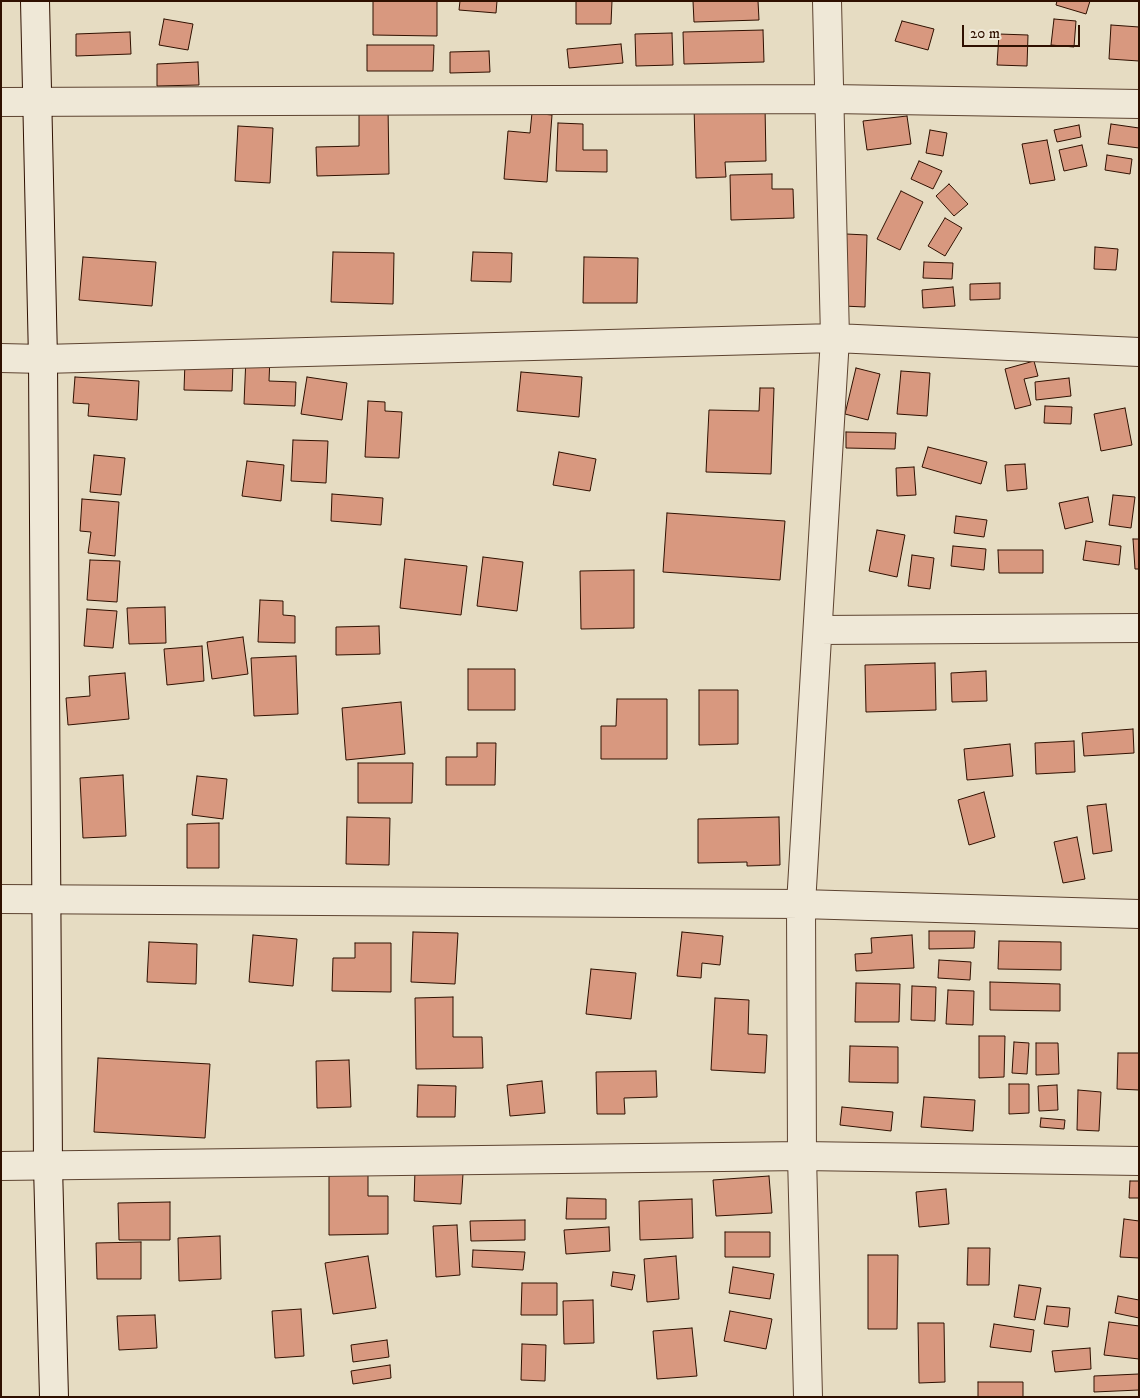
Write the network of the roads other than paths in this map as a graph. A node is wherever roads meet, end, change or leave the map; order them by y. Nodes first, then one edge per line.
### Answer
1 (35, 1) edge
2 (828, 1) edge
3 (831, 99) junction
4 (1, 102) edge
5 (37, 102) junction
6 (1139, 104) edge
7 (835, 338) junction
8 (1139, 352) edge
9 (1, 358) edge
10 (43, 359) junction
11 (1139, 628) edge
12 (818, 630) junction
13 (47, 898) junction
14 (1, 899) edge
15 (801, 904) junction
16 (1139, 914) edge
17 (802, 1156) junction
18 (1139, 1161) edge
19 (1, 1166) edge
20 (48, 1166) junction
21 (54, 1397) edge
22 (808, 1397) edge

1 - 5 street
2 - 3 street
3 - 5 street
3 - 6 street
3 - 7 street
4 - 5 street
5 - 10 street
7 - 8 street
7 - 10 street
7 - 12 street
9 - 10 street
10 - 13 street
11 - 12 street
12 - 15 street
13 - 14 street
13 - 15 street
13 - 20 street
15 - 16 street
15 - 17 street
17 - 18 street
17 - 20 street
17 - 22 street
19 - 20 street
20 - 21 street

